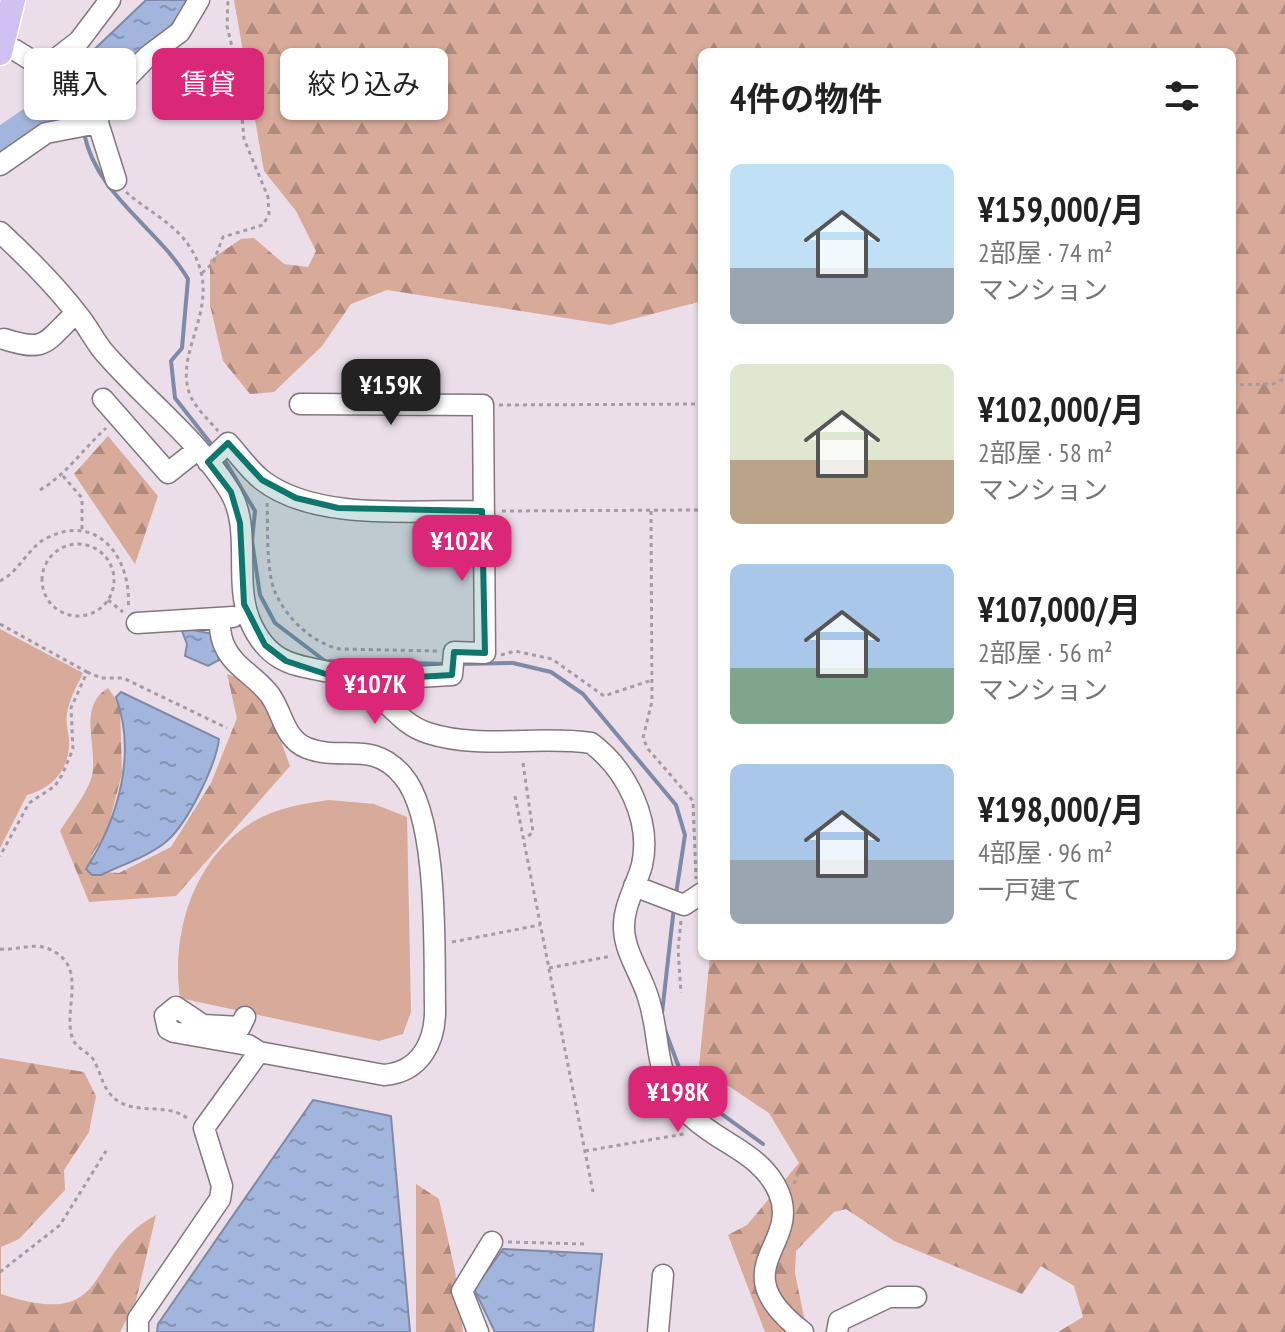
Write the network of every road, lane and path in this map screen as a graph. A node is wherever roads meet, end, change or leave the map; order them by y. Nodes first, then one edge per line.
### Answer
1 (13, 0) edge
2 (110, 0) edge
3 (199, 0) edge
4 (228, 0) edge
5 (1, 49) edge
6 (98, 123) junction
7 (0, 165) edge
8 (116, 180) joint
9 (1, 235) edge
10 (202, 273) junction
11 (76, 313) junction
12 (4, 339) dead end
13 (1285, 378) edge
14 (1236, 385) edge
15 (103, 399) dead end
16 (300, 404) dead end
17 (698, 404) edge
18 (483, 405) junction
19 (118, 416) junction
20 (228, 443) junction
21 (202, 456) junction
22 (63, 476) junction
23 (262, 480) junction
24 (40, 490) dead end
25 (698, 510) edge
26 (482, 511) junction
27 (651, 511) junction
28 (82, 532) junction
29 (0, 581) edge
30 (108, 600) junction
31 (249, 616) junction
32 (219, 618) junction
33 (137, 623) dead end
34 (0, 624) edge
35 (454, 652) junction
36 (485, 653) junction
37 (87, 672) junction
38 (652, 680) junction
39 (368, 688) junction
40 (227, 728) dead end
41 (523, 763) dead end
42 (515, 796) dead end
43 (524, 840) junction
44 (0, 856) edge
45 (634, 886) junction
46 (694, 899) edge
47 (540, 925) junction
48 (452, 942) dead end
49 (0, 949) edge
50 (630, 952) junction
51 (549, 968) junction
52 (681, 993) dead end
53 (245, 1017) dead end
54 (259, 1052) junction
55 (204, 1131) junction
56 (694, 1139) dead end
57 (106, 1151) dead end
58 (585, 1151) junction
59 (593, 1192) dead end
60 (492, 1242) joint
61 (586, 1244) dead end
62 (0, 1272) edge
63 (663, 1275) dead end
64 (916, 1297) dead end
65 (138, 1332) edge
66 (478, 1332) edge
67 (658, 1332) edge
68 (803, 1332) edge
69 (837, 1332) edge

1 - 5 main road
2 - 5 street
3 - 6 street
4 - 10 path
6 - 7 street
6 - 8 street
8 - 10 path
9 - 11 street
10 - 20 path
11 - 12 street
11 - 21 street
13 - 14 path
15 - 19 street
16 - 18 street
17 - 18 path
18 - 26 street
19 - 21 street
19 - 22 path
20 - 21 street
20 - 23 street
21 - 31 street
22 - 24 path
22 - 28 path
23 - 26 street
23 - 35 path
25 - 27 path
26 - 27 path
26 - 36 street
27 - 38 path
28 - 29 path
28 - 30 path
30 - 30 path
31 - 32 street
31 - 39 street
32 - 33 street
32 - 54 street
34 - 37 path
35 - 36 street
35 - 39 street
36 - 38 path
37 - 40 path
37 - 44 path
38 - 46 path
39 - 45 street
41 - 43 path
42 - 43 path
43 - 47 path
45 - 46 street
45 - 50 street
46 - 52 path
47 - 48 path
47 - 51 path
49 - 55 path
50 - 51 path
50 - 68 street
51 - 58 path
53 - 54 street
54 - 55 street
55 - 65 street
56 - 58 path
57 - 62 path
58 - 59 path
60 - 61 path
60 - 66 street
63 - 67 street
64 - 69 street

